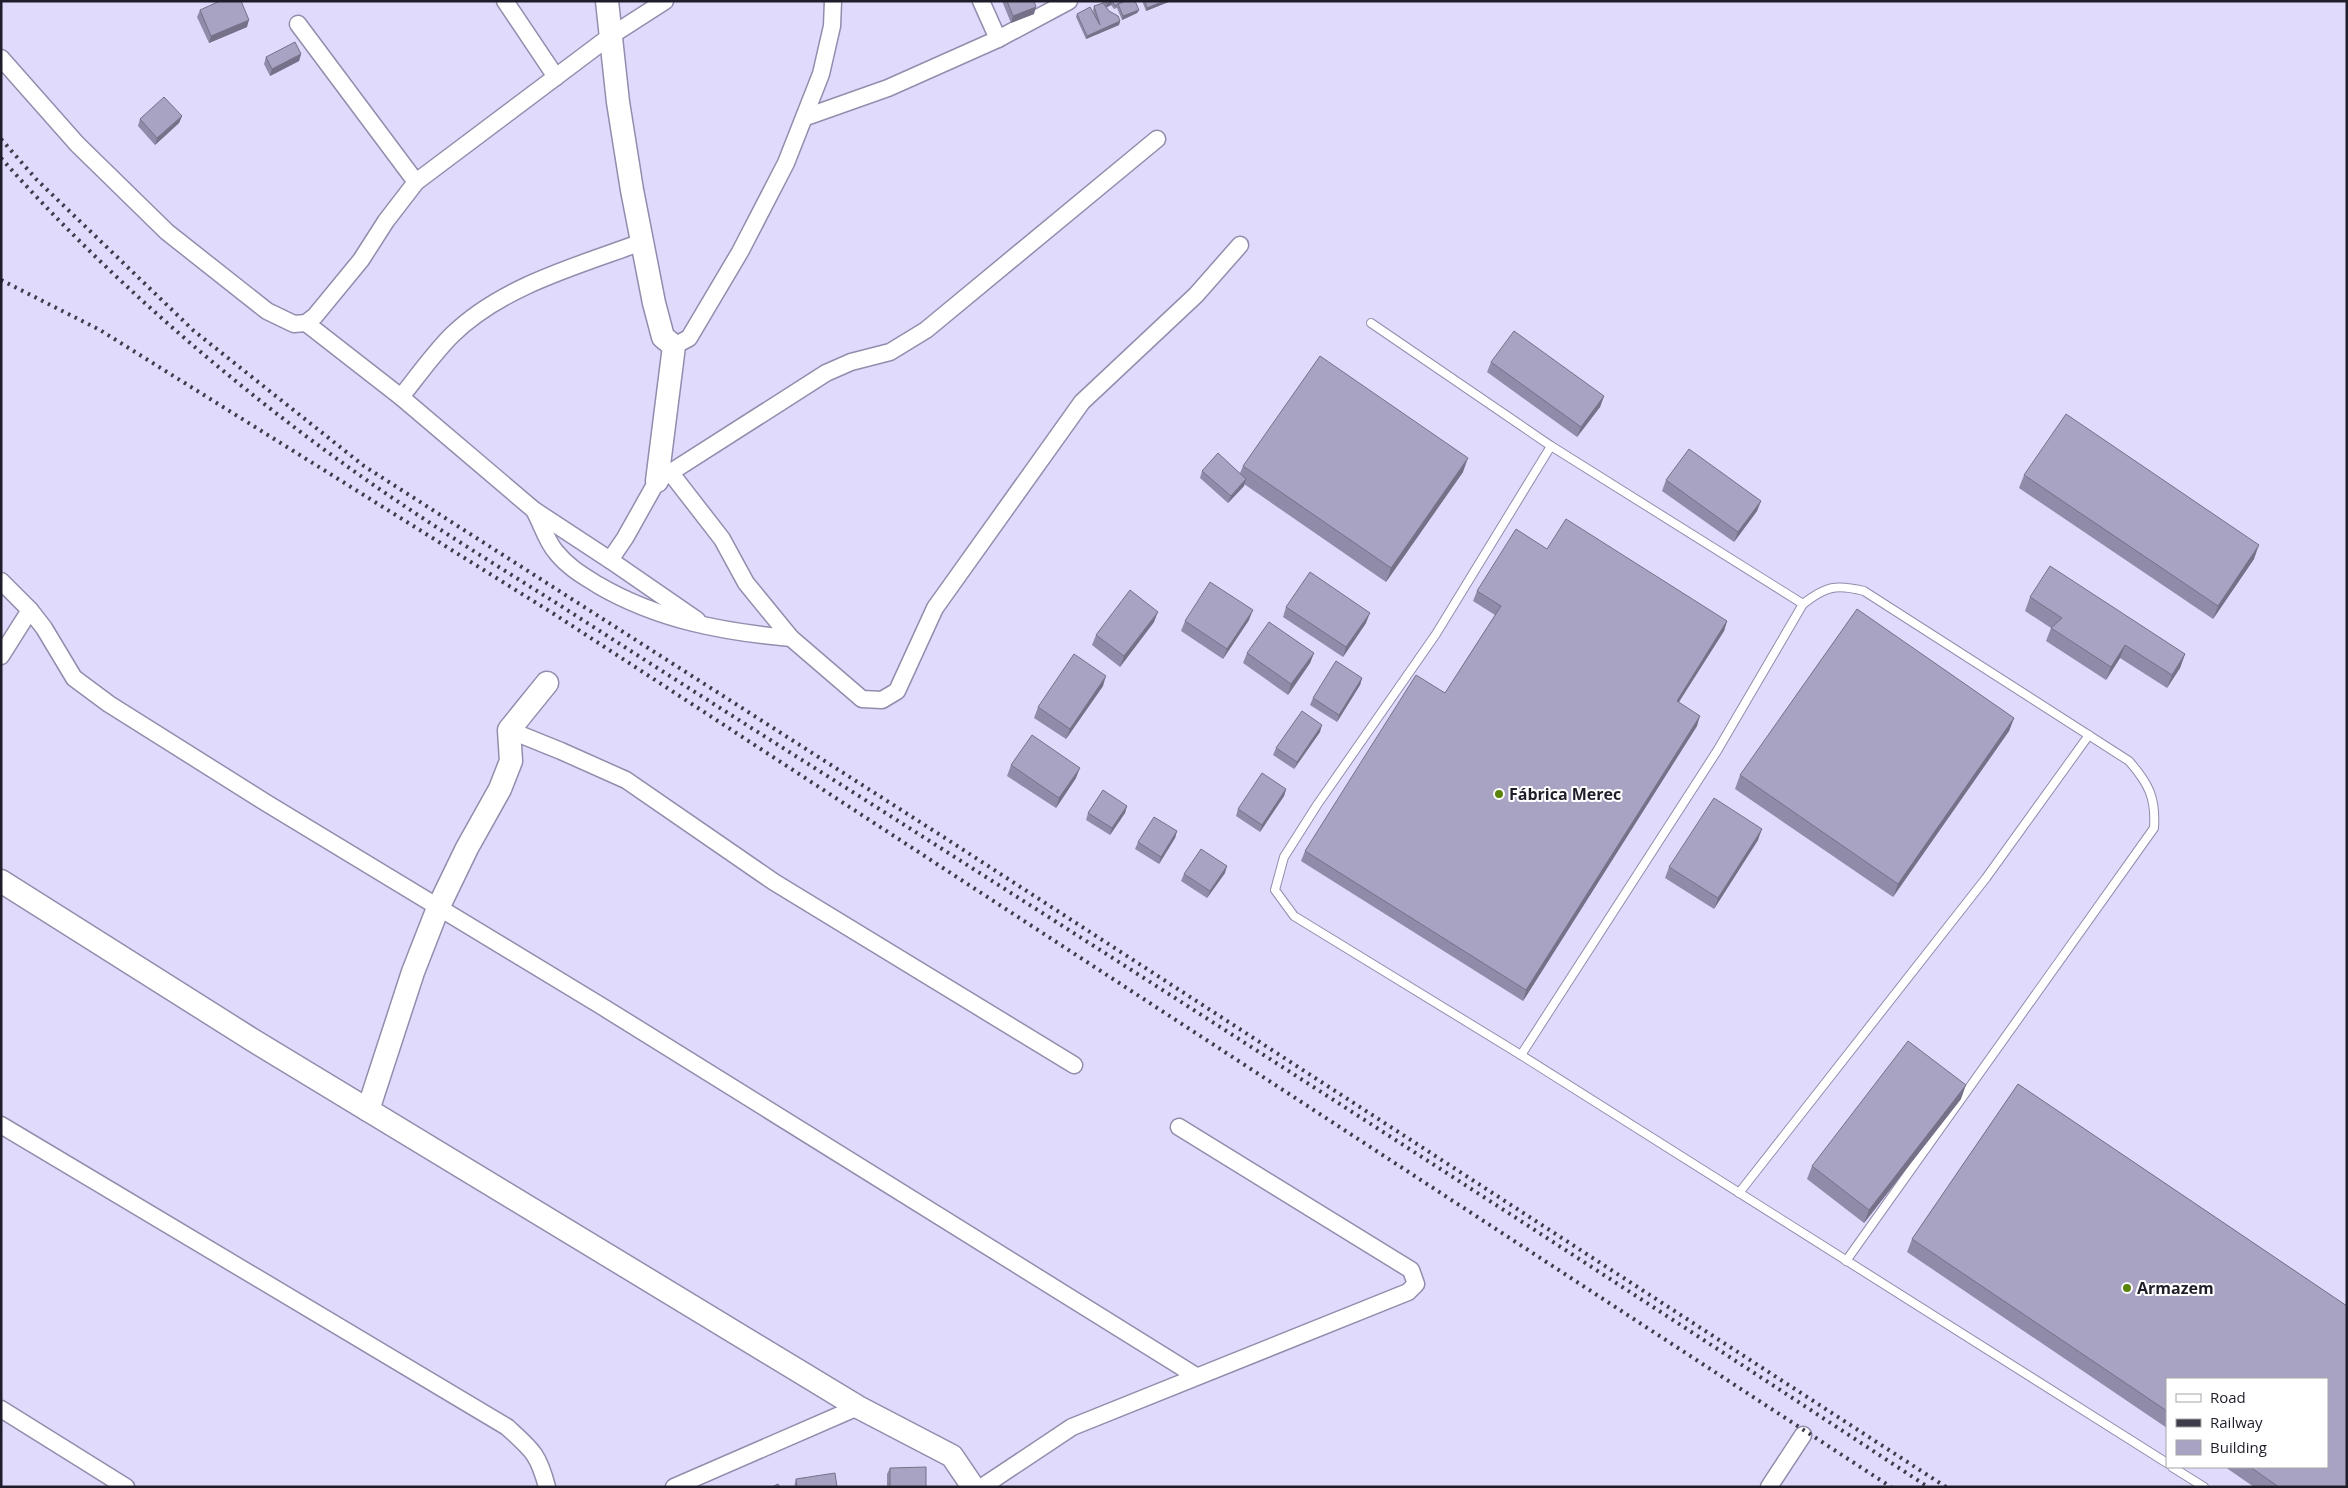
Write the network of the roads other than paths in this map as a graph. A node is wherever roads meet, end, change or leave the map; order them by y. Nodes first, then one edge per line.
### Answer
1 (505, 1) edge
2 (607, 1) edge
3 (665, 1) edge
4 (833, 1) edge
5 (981, 1) edge
6 (1070, 1) edge
7 (298, 24) dead end
8 (609, 37) junction
9 (998, 39) junction
10 (1, 58) edge
11 (556, 77) junction
12 (806, 117) junction
13 (1157, 139) dead end
14 (416, 182) junction
15 (642, 242) junction
16 (1240, 245) dead end
17 (306, 322) junction
18 (1371, 324) dead end
19 (674, 346) junction
20 (401, 397) junction
21 (1551, 446) junction
22 (663, 477) junction
23 (534, 510) junction
24 (610, 560) junction
25 (1, 581) edge
26 (1803, 604) junction
27 (30, 610) junction
28 (708, 628) junction
29 (791, 638) junction
30 (1, 656) edge
31 (547, 683) dead end
32 (509, 730) junction
33 (2089, 736) junction
34 (1, 881) edge
35 (438, 908) junction
36 (1521, 1055) junction
37 (1074, 1065) dead end
38 (368, 1110) junction
39 (1, 1125) edge
40 (1179, 1127) dead end
41 (1739, 1193) junction
42 (1846, 1261) junction
43 (1196, 1376) junction
44 (858, 1407) junction
45 (1, 1409) edge
46 (1804, 1434) dead end
47 (2166, 1462) edge
48 (2174, 1468) edge
49 (126, 1487) edge
50 (547, 1487) edge
51 (674, 1487) edge
52 (973, 1487) edge
53 (982, 1487) edge
54 (1769, 1487) edge
55 (2204, 1487) edge

1 - 11 street
2 - 8 street
3 - 8 street
4 - 12 street
5 - 9 street
6 - 9 street
7 - 14 street
8 - 11 street
8 - 15 street
9 - 12 street
10 - 17 street
11 - 14 street
12 - 19 street
13 - 22 street
14 - 17 street
15 - 19 street
15 - 20 street
16 - 29 street
17 - 20 street
18 - 21 lane
19 - 22 street
20 - 23 street
21 - 26 lane
21 - 36 lane
22 - 24 street
22 - 29 street
23 - 24 street
23 - 28 street
24 - 28 street
25 - 27 street
26 - 33 lane
26 - 36 lane
27 - 30 street
27 - 35 street
28 - 29 street
31 - 32 street
32 - 35 street
32 - 37 street
33 - 41 lane
33 - 42 lane
34 - 38 street
35 - 38 street
35 - 43 street
36 - 41 lane
38 - 44 street
39 - 50 street
40 - 43 street
41 - 42 lane
42 - 47 lane
43 - 53 street
44 - 51 street
44 - 52 street
45 - 49 street
46 - 54 street
48 - 55 lane

